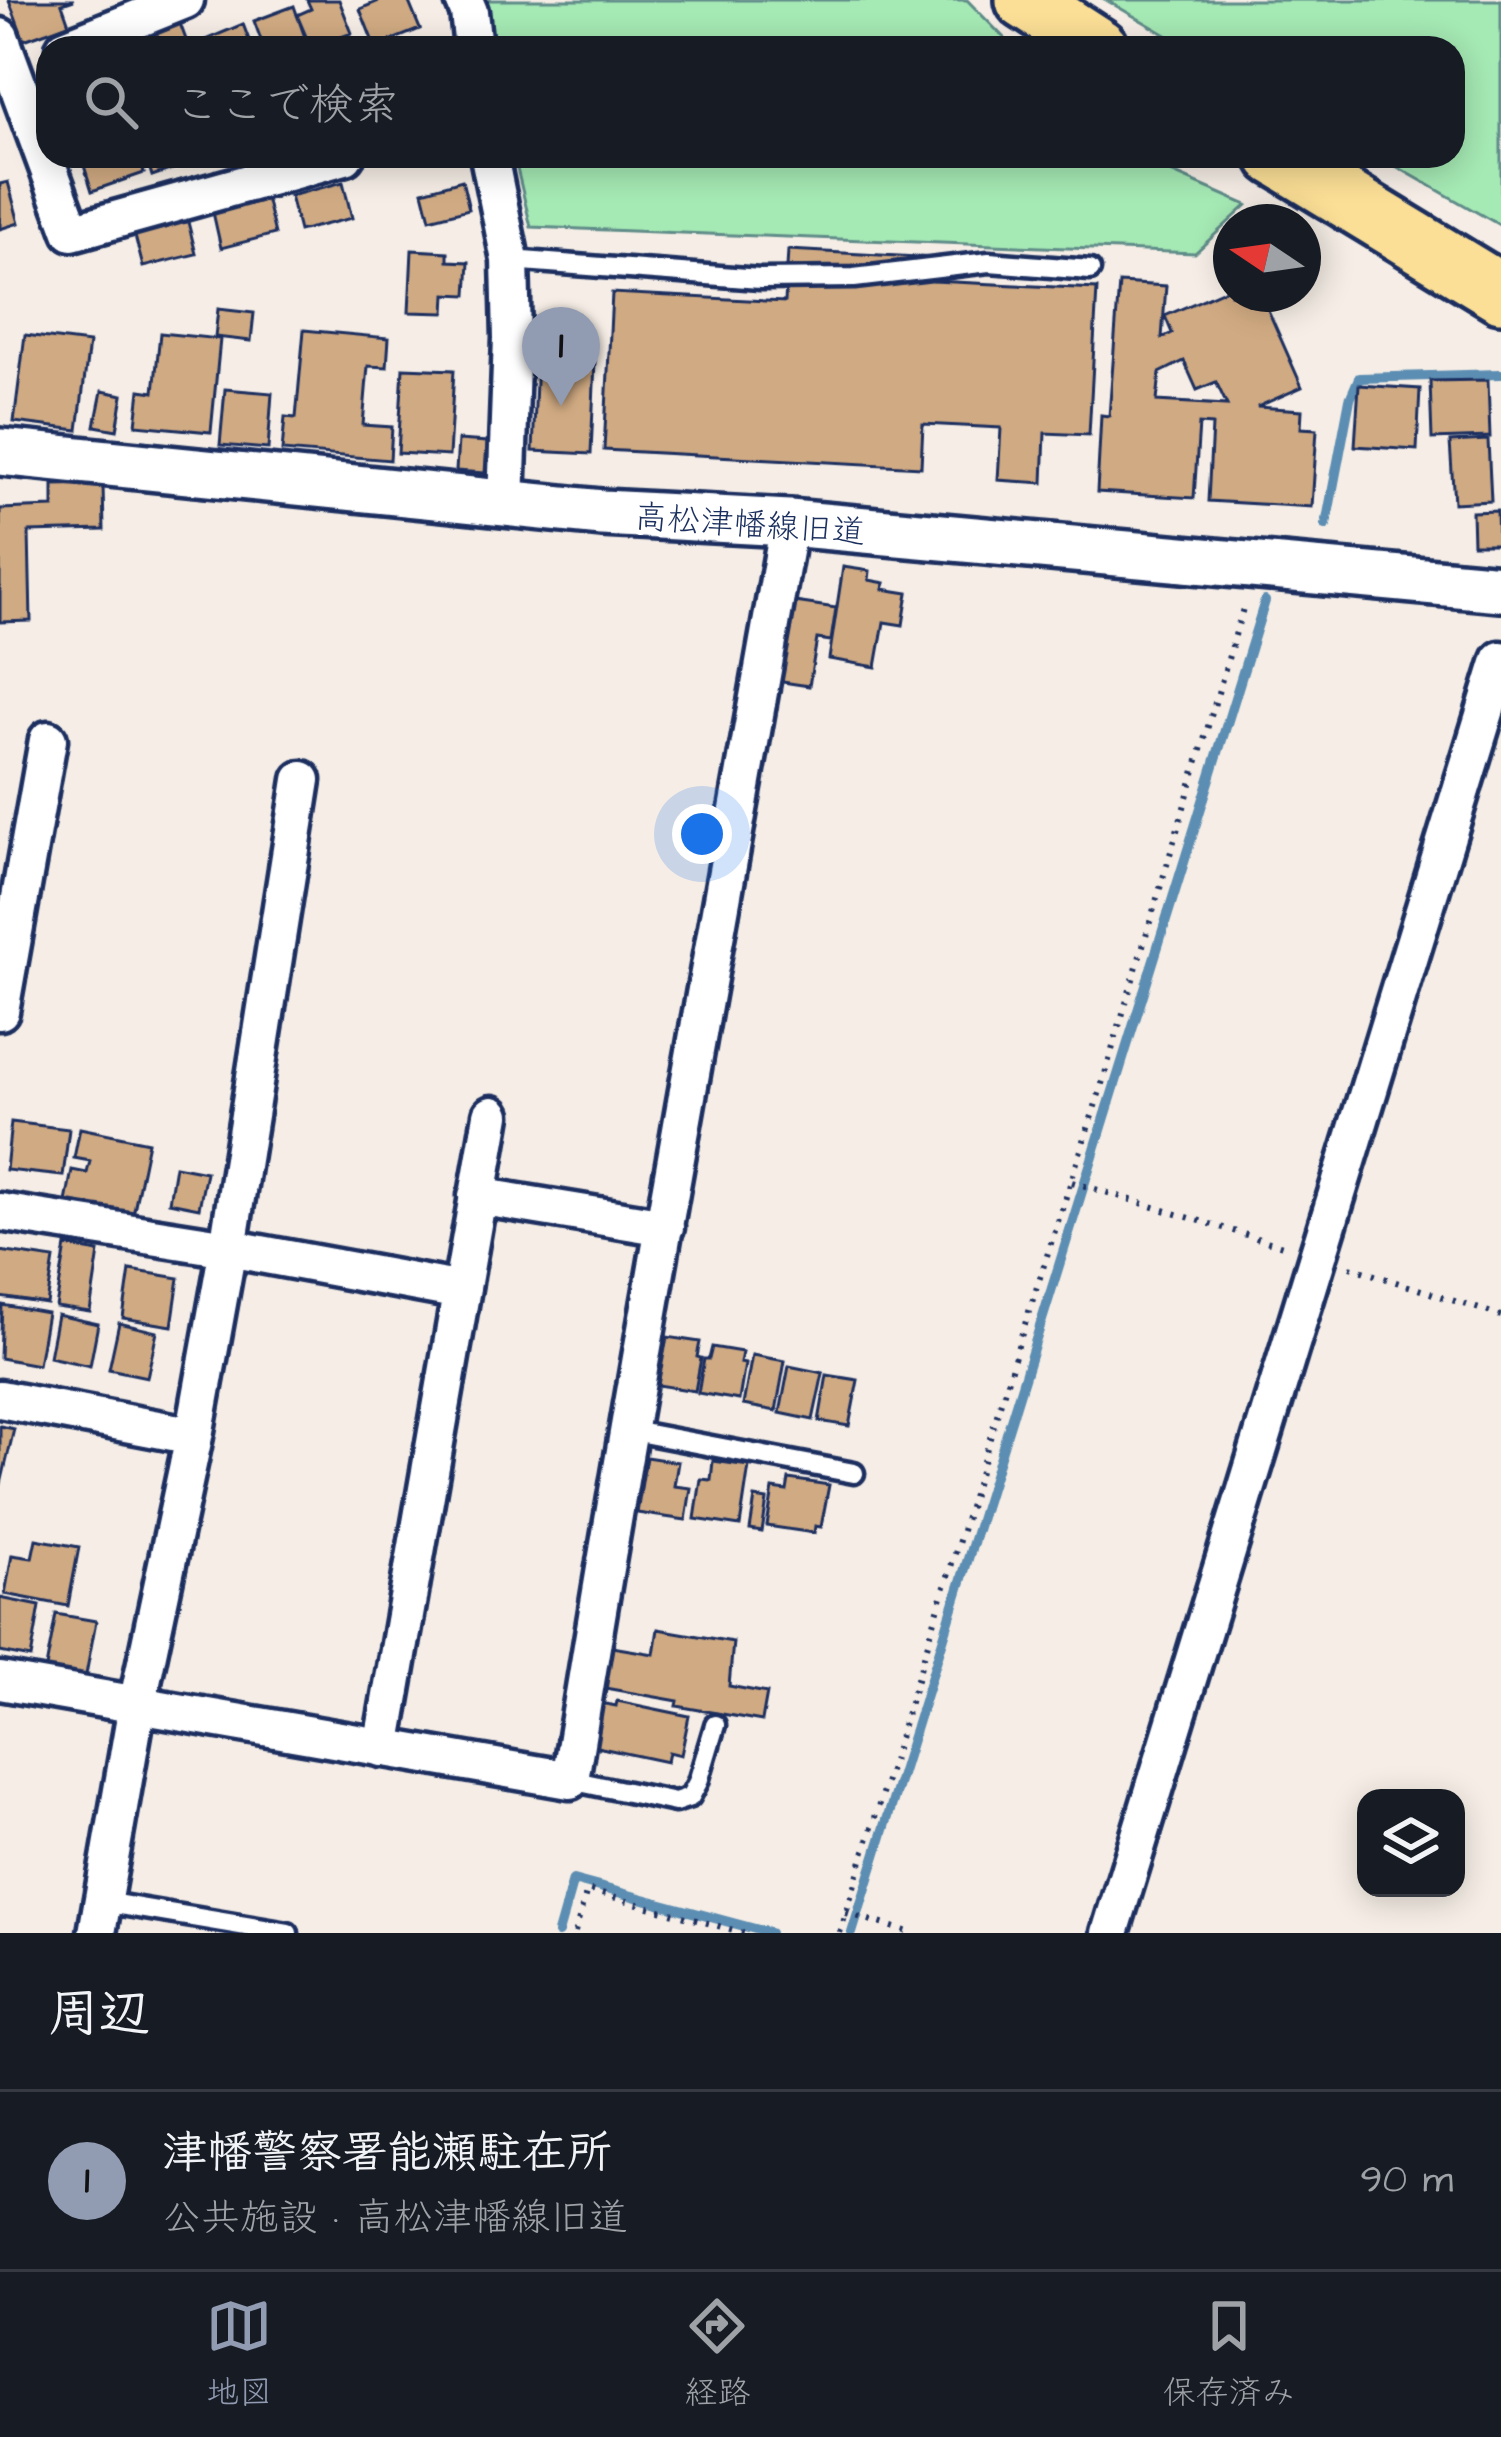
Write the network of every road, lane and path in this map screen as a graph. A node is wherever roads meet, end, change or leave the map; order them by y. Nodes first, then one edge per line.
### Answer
1 (185, 0) edge
2 (464, 0) edge
3 (1024, 0) edge
4 (95, 36) edge
5 (472, 36) edge
6 (1080, 36) edge
7 (36, 56) edge
8 (4, 60) edge
9 (36, 142) edge
10 (46, 168) edge
11 (302, 168) edge
12 (491, 168) edge
13 (1296, 168) edge
14 (510, 260) junction
15 (1090, 270) dead end
16 (1501, 293) edge
17 (0, 452) edge
18 (506, 502) junction
19 (789, 523) junction
20 (1256, 566) junction
21 (1501, 588) edge
22 (1501, 660) edge
23 (47, 740) dead end
24 (302, 780) dead end
25 (0, 1011) edge
26 (492, 1115) dead end
27 (477, 1196) junction
28 (0, 1212) edge
29 (665, 1227) junction
30 (228, 1248) junction
31 (461, 1291) junction
32 (0, 1399) edge
33 (626, 1430) junction
34 (194, 1436) junction
35 (854, 1473) dead end
36 (0, 1681) edge
37 (137, 1705) junction
38 (715, 1725) dead end
39 (382, 1748) junction
40 (570, 1780) junction
41 (846, 1913) junction
42 (100, 1917) edge
43 (288, 1933) edge
44 (575, 1933) edge
45 (744, 1933) edge
46 (840, 1933) edge
47 (912, 1933) edge
48 (1110, 1933) edge

1 - 4 street
2 - 5 street
3 - 6 main road
7 - 8 street
8 - 9 street
10 - 11 street
12 - 14 street
13 - 16 main road
14 - 15 lane
14 - 18 street
17 - 18 street, 高松津幡線旧道
18 - 19 street, 高松津幡線旧道
19 - 20 street, 高松津幡線旧道
19 - 29 street
20 - 21 street, 高松津幡線旧道
20 - 41 path
22 - 48 street
23 - 25 street
24 - 30 street
26 - 27 street
27 - 29 street
27 - 31 street
28 - 30 street
29 - 33 street
30 - 31 street
30 - 34 street
31 - 39 street
32 - 34 street
33 - 35 lane
33 - 40 street
34 - 37 street
36 - 37 street
37 - 39 street
37 - 42 street
38 - 40 lane
39 - 40 street
41 - 46 path
41 - 47 path
42 - 43 lane
44 - 45 path

